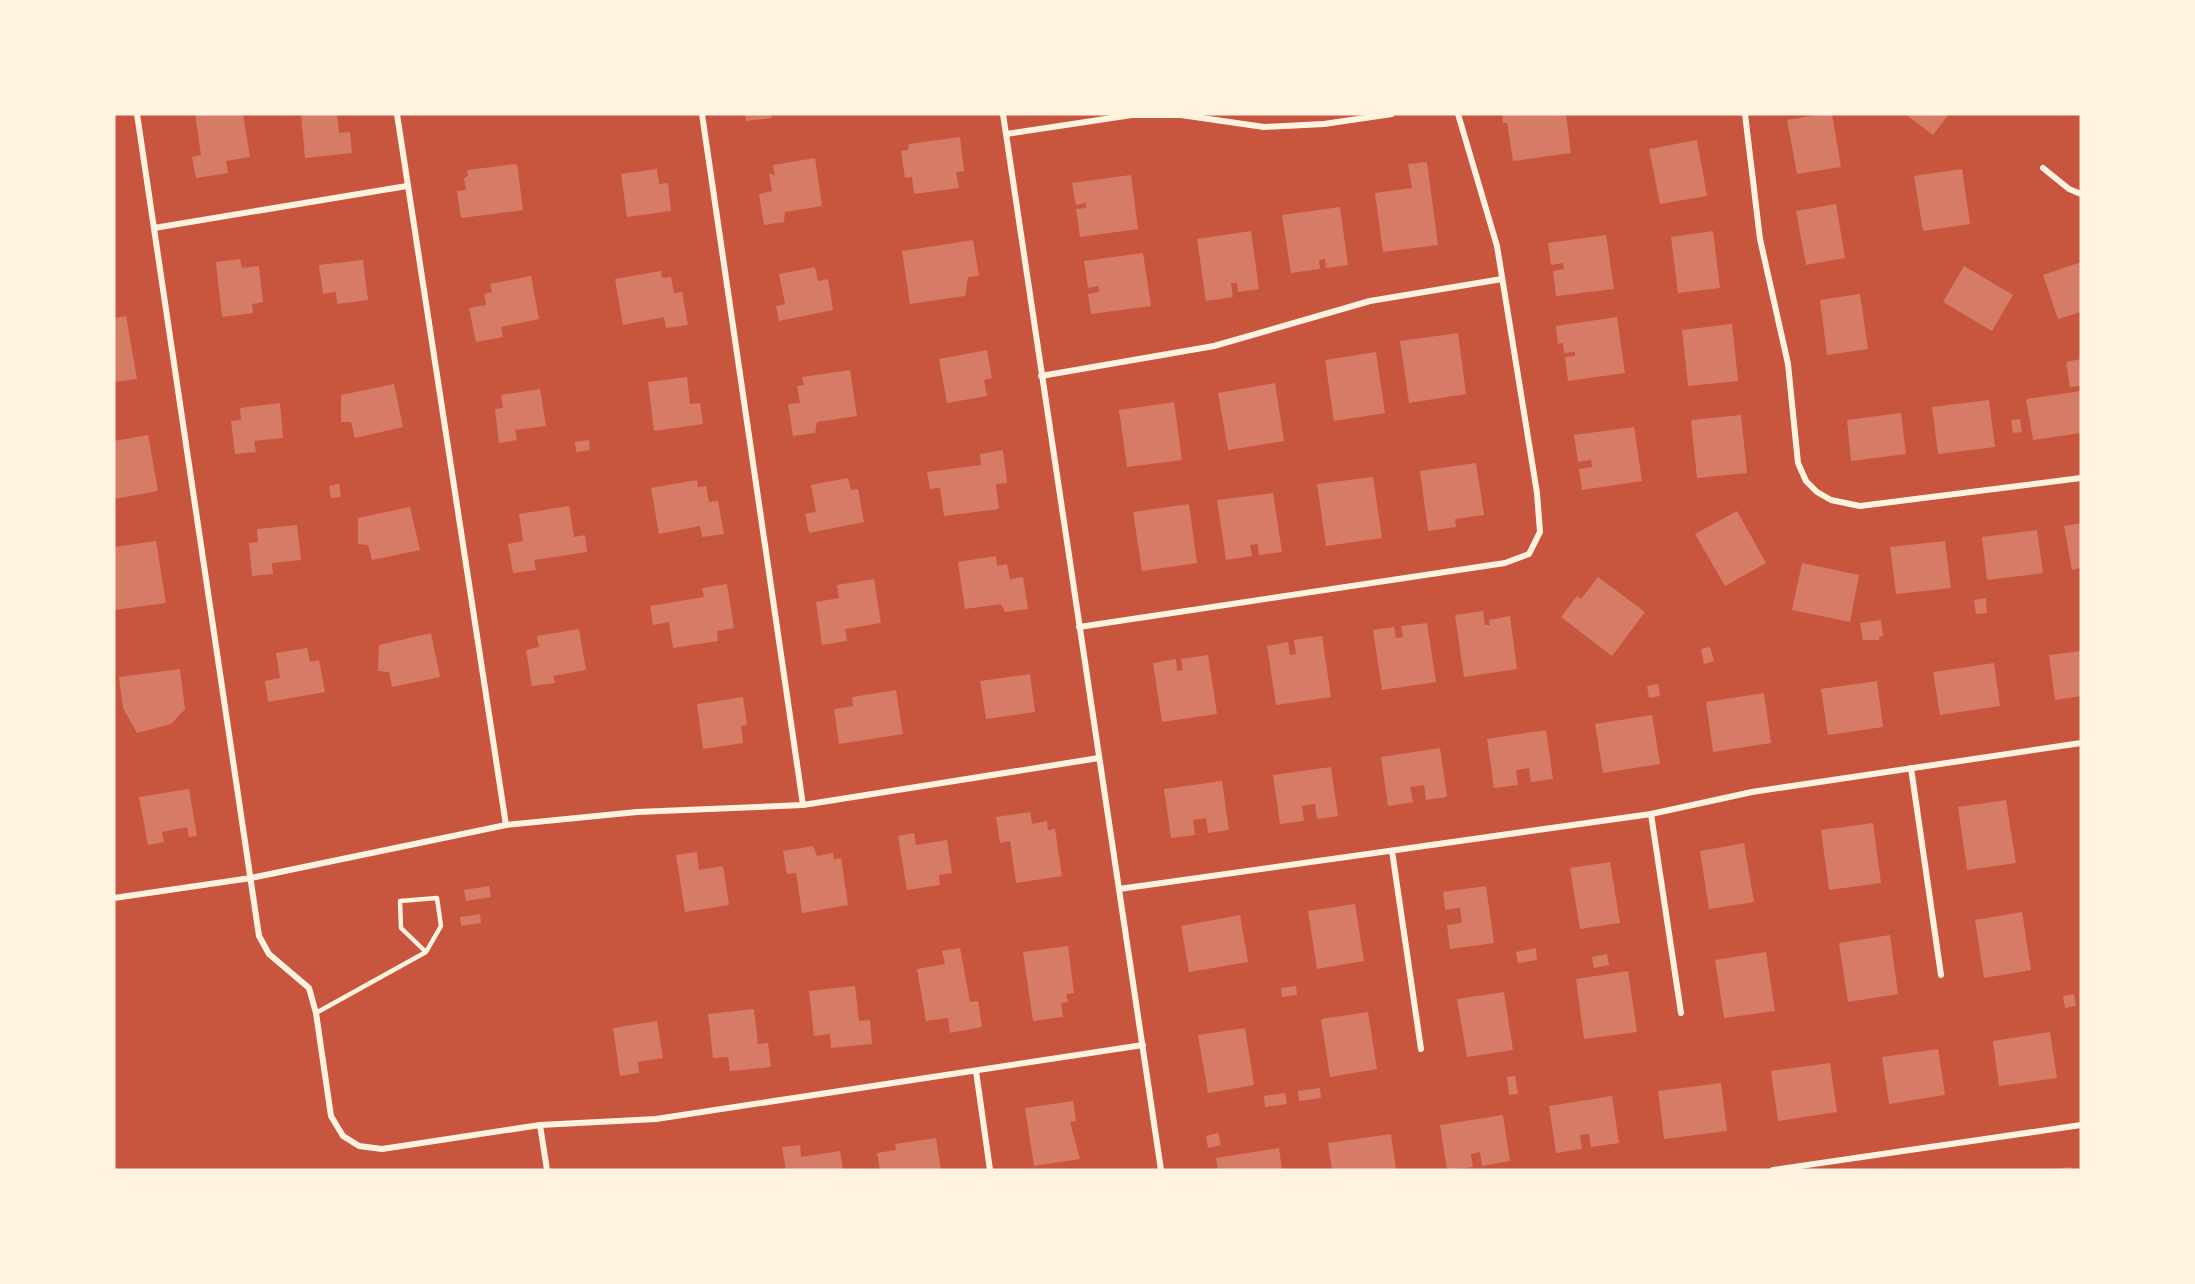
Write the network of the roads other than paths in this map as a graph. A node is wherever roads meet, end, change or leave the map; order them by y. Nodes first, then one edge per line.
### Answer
1 (137, 114) edge
2 (397, 114) edge
3 (702, 114) edge
4 (1003, 114) edge
5 (1392, 114) edge
6 (1458, 114) edge
7 (1745, 114) edge
8 (1006, 134) junction
9 (2043, 168) dead end
10 (407, 186) junction
11 (2081, 194) edge
12 (154, 228) junction
13 (1502, 279) junction
14 (1041, 376) junction
15 (2081, 478) edge
16 (1079, 627) junction
17 (2081, 743) edge
18 (1099, 758) junction
19 (1911, 768) junction
20 (803, 805) junction
21 (1651, 814) junction
22 (506, 825) junction
23 (1392, 851) junction
24 (251, 878) junction
25 (1119, 889) junction
26 (114, 898) edge
27 (426, 952) junction
28 (1941, 975) dead end
29 (316, 1013) junction
30 (1681, 1014) dead end
31 (1143, 1045) junction
32 (1421, 1049) dead end
33 (976, 1071) junction
34 (540, 1125) junction
35 (2081, 1125) edge
36 (547, 1170) edge
37 (990, 1170) edge
38 (1161, 1170) edge
39 (1773, 1170) edge

1 - 12 street
2 - 10 street
3 - 20 street
4 - 8 street
5 - 8 street
6 - 13 street
7 - 15 street
8 - 14 street
9 - 11 street
10 - 12 street
10 - 22 street
12 - 24 street
13 - 14 street
13 - 16 street
14 - 16 street
16 - 18 street
17 - 19 street
18 - 20 street
18 - 25 street
19 - 21 street
19 - 28 street
20 - 22 street
21 - 23 street
21 - 30 street
22 - 24 street
23 - 25 street
23 - 32 street
24 - 26 street
24 - 29 street
25 - 31 street
27 - 27 lane
27 - 29 lane
29 - 34 street
31 - 33 street
31 - 38 street
33 - 34 street
33 - 37 street
34 - 36 street
35 - 39 street

